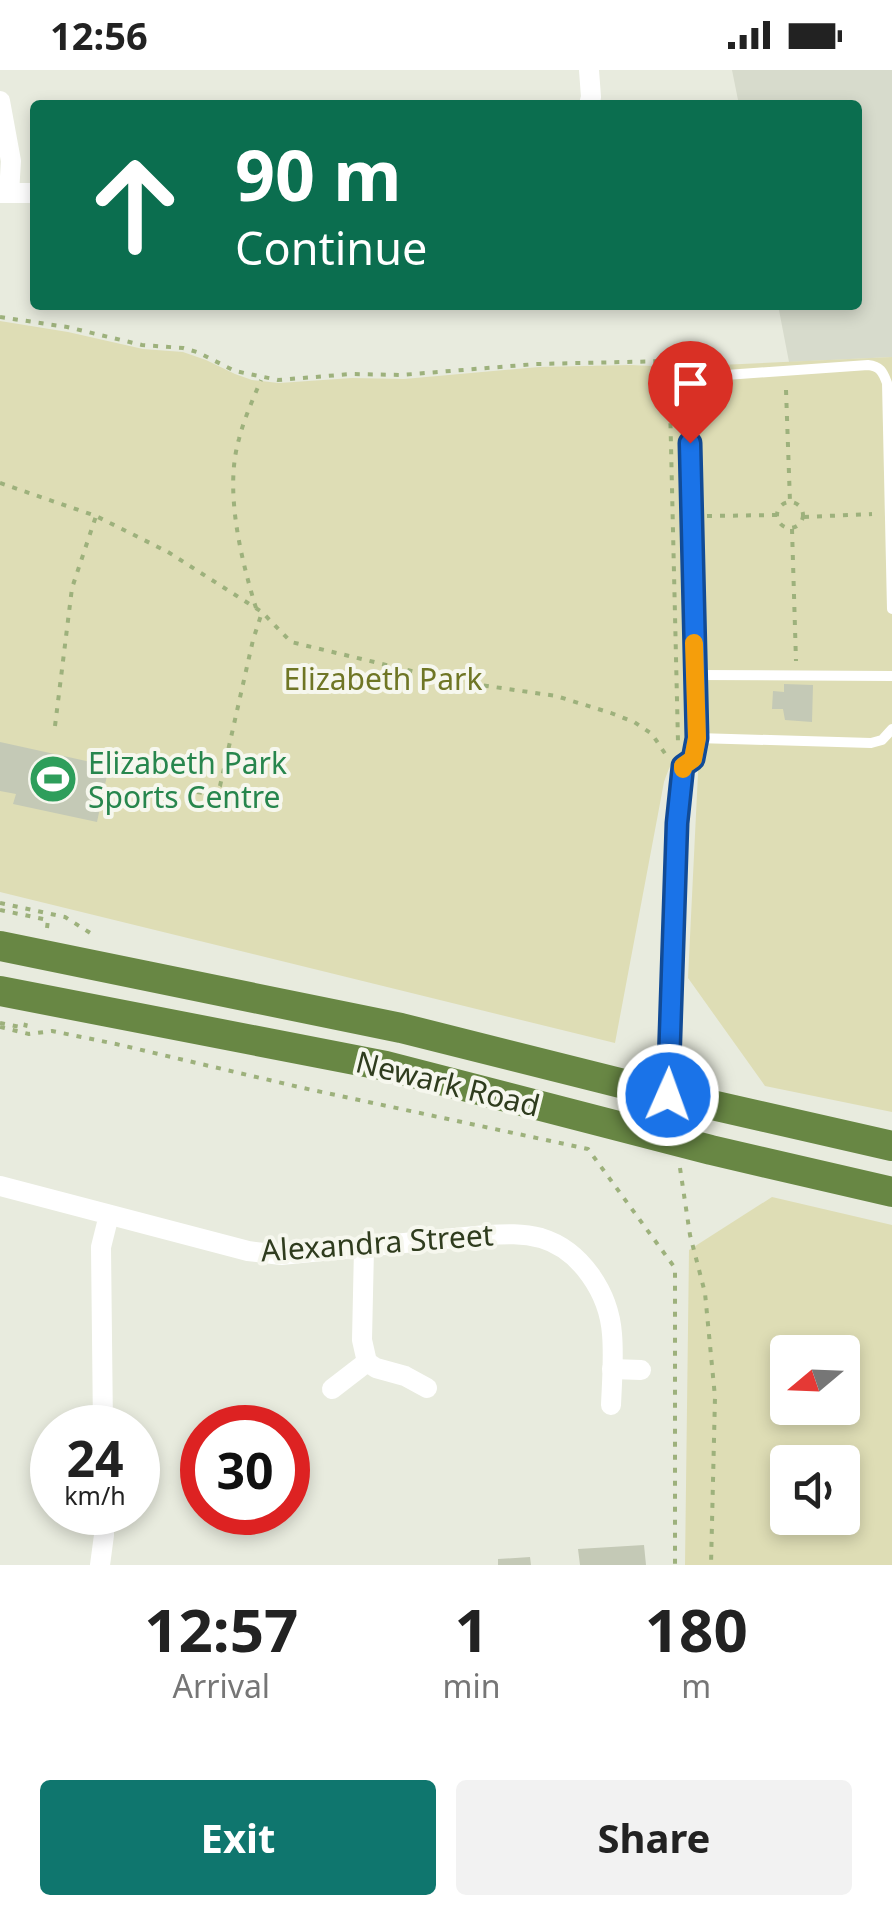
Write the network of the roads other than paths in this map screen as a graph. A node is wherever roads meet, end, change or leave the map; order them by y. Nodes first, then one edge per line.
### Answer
1 (588, 70) edge
2 (590, 100) edge
3 (0, 101) edge
4 (4, 193) edge
5 (30, 193) edge
6 (890, 513) edge
7 (892, 610) edge
8 (695, 675) junction
9 (892, 676) edge
10 (892, 729) edge
11 (697, 738) junction
12 (682, 771) joint
13 (0, 946) edge
14 (0, 990) edge
15 (668, 1095) junction
16 (892, 1146) edge
17 (0, 1186) edge
18 (892, 1192) edge
19 (109, 1215) junction
20 (364, 1248) junction
21 (367, 1362) junction
22 (612, 1369) junction
23 (641, 1370) dead end
24 (427, 1388) dead end
25 (332, 1389) dead end
26 (103, 1405) edge
27 (612, 1405) dead end
28 (104, 1535) edge
29 (100, 1565) edge

1 - 2 street
3 - 4 street
4 - 5 street
6 - 7 lane
6 - 8 lane
8 - 9 lane
8 - 11 lane
10 - 11 lane
11 - 12 lane
12 - 15 street
13 - 15 highway, Newark Road
14 - 18 highway, Newark Road
15 - 16 highway, Newark Road
17 - 19 street, Alexandra Street
19 - 20 street, Alexandra Street
19 - 26 street
20 - 21 street
20 - 22 street, Alexandra Street
21 - 24 street
21 - 25 street
22 - 23 street
22 - 27 street, Alexandra Street
28 - 29 street

